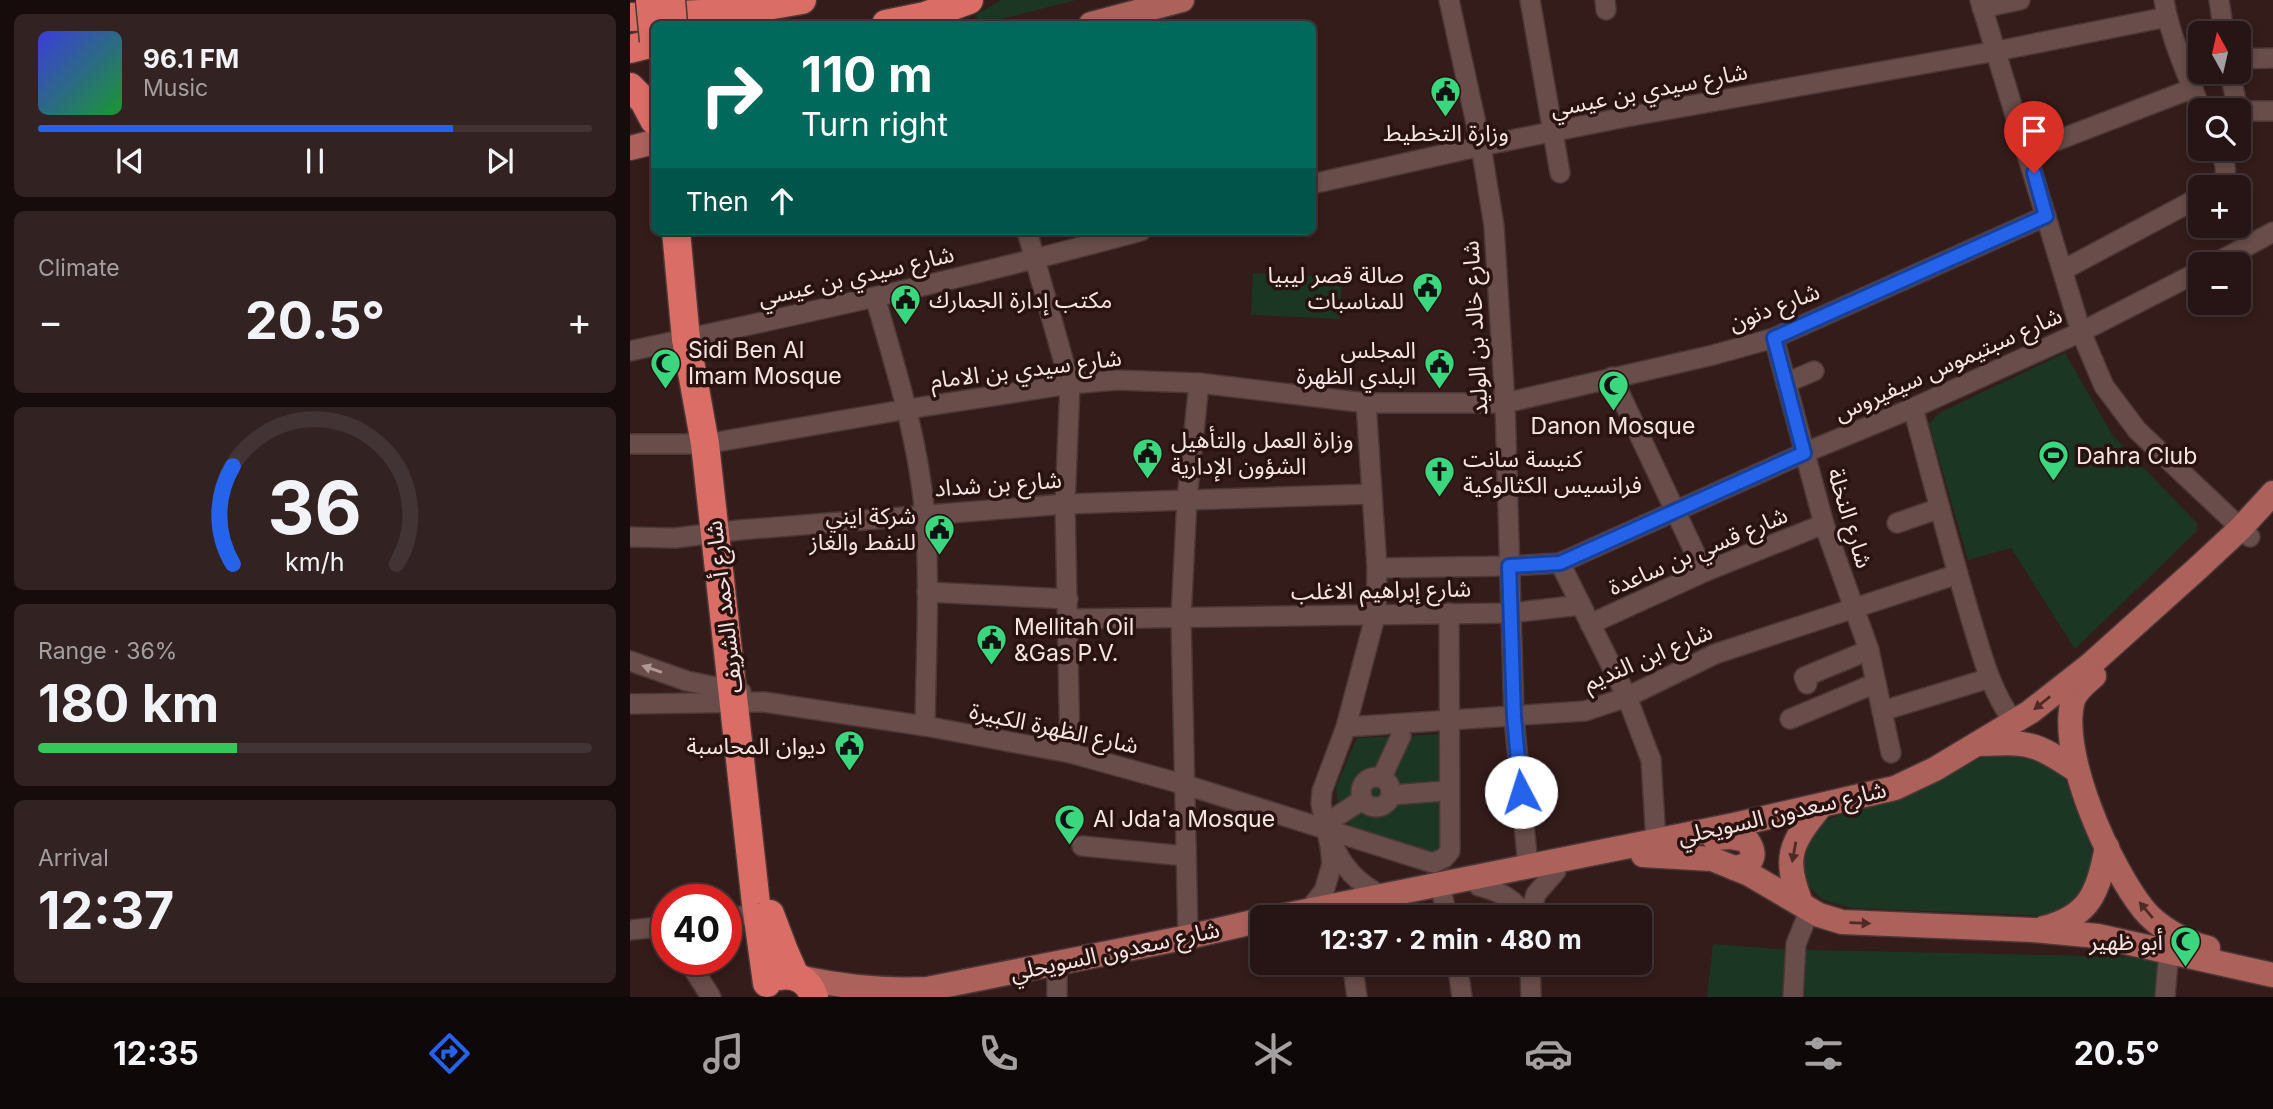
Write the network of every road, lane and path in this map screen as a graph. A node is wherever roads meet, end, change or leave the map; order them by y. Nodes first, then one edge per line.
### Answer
1 (650, 0) edge
2 (671, 0) edge
3 (968, 0) edge
4 (1180, 0) edge
5 (1450, 0) edge
6 (1530, 0) edge
7 (2020, 0) edge
8 (2219, 0) edge
9 (792, 2) edge
10 (1981, 4) edge
11 (2165, 8) edge
12 (630, 17) edge
13 (652, 21) edge
14 (673, 21) edge
15 (734, 21) edge
16 (901, 21) edge
17 (1102, 21) edge
18 (2222, 21) edge
19 (651, 43) edge
20 (630, 49) edge
21 (1996, 51) junction
22 (2273, 58) edge
23 (2251, 59) edge
24 (2232, 84) edge
25 (630, 87) edge
26 (2191, 89) junction
27 (2195, 98) edge
28 (2273, 111) edge
29 (651, 114) edge
30 (1553, 133) junction
31 (651, 143) edge
32 (1481, 146) junction
33 (630, 148) edge
34 (2028, 152) junction
35 (1560, 173) dead end
36 (1316, 183) edge
37 (2188, 203) edge
38 (2046, 216) junction
39 (2273, 233) edge
40 (677, 235) edge
41 (695, 235) edge
42 (1028, 235) edge
43 (1126, 235) edge
44 (2237, 252) edge
45 (1035, 260) junction
46 (2063, 270) junction
47 (2188, 277) edge
48 (691, 295) junction
49 (875, 297) junction
50 (2081, 332) junction
51 (696, 337) junction
52 (1774, 338) junction
53 (630, 351) edge
54 (1814, 371) dead end
55 (1612, 377) junction
56 (1199, 383) junction
57 (1786, 383) junction
58 (1070, 384) junction
59 (1505, 403) junction
60 (1366, 404) junction
61 (1913, 408) junction
62 (908, 409) junction
63 (714, 443) junction
64 (630, 444) edge
65 (1804, 453) junction
66 (2273, 492) edge
67 (1371, 494) junction
68 (1187, 499) junction
69 (1065, 503) junction
70 (1940, 508) junction
71 (1677, 511) junction
72 (2273, 513) edge
73 (925, 514) junction
74 (1897, 523) dead end
75 (1824, 524) junction
76 (2245, 532) junction
77 (724, 533) junction
78 (630, 537) edge
79 (1560, 563) junction
80 (1509, 566) junction
81 (1377, 568) junction
82 (1704, 572) junction
83 (1958, 574) junction
84 (927, 592) junction
85 (1068, 599) junction
86 (1581, 605) junction
87 (1852, 607) junction
88 (1449, 613) junction
89 (1510, 613) junction
90 (1376, 614) junction
91 (1181, 618) junction
92 (1068, 619) junction
93 (1590, 624) junction
94 (1869, 650) junction
95 (630, 662) edge
96 (1990, 678) junction
97 (687, 681) junction
98 (1876, 683) junction
99 (1807, 684) dead end
100 (1628, 697) junction
101 (746, 698) junction
102 (686, 702) junction
103 (630, 704) edge
104 (1882, 712) junction
105 (1514, 717) junction
106 (1790, 719) dead end
107 (1451, 721) junction
108 (2014, 722) junction
109 (925, 726) junction
110 (1346, 727) junction
111 (1401, 736) dead end
112 (1978, 744) junction
113 (1070, 753) junction
114 (1891, 753) dead end
115 (2076, 770) junction
116 (1382, 777) junction
117 (1186, 785) junction
118 (1444, 791) dead end
119 (1392, 795) junction
120 (1362, 800) junction
121 (1819, 807) junction
122 (1333, 822) junction
123 (1656, 842) junction
124 (1082, 846) dead end
125 (2107, 847) junction
126 (1186, 856) junction
127 (1528, 867) junction
128 (1734, 868) junction
129 (1556, 871) junction
130 (1479, 886) junction
131 (1442, 893) junction
132 (1382, 896) junction
133 (1328, 905) edge
134 (1356, 905) edge
135 (1378, 905) edge
136 (1444, 905) edge
137 (1517, 905) edge
138 (1532, 905) edge
139 (1806, 906) junction
140 (763, 912) junction
141 (742, 915) edge
142 (1250, 923) edge
143 (651, 928) edge
144 (630, 930) edge
145 (2033, 930) junction
146 (1250, 931) edge
147 (1188, 937) junction
148 (2169, 950) junction
149 (2273, 964) edge
150 (1057, 971) junction
151 (697, 975) edge
152 (1354, 975) edge
153 (1459, 975) edge
154 (1530, 975) edge
155 (2273, 975) edge
156 (804, 984) edge
157 (764, 990) edge
158 (842, 992) edge
159 (710, 997) edge
160 (929, 997) edge
161 (1057, 997) edge
162 (1357, 997) edge
163 (1462, 997) edge
164 (1531, 997) edge
165 (1793, 997) edge
166 (2165, 997) edge

1 - 13 highway, bridge
2 - 14 highway, bridge
3 - 16 highway
4 - 17 main road
5 - 32 street, شارع خالد بن الوليد
6 - 30 street
7 - 10 street
8 - 18 street
9 - 12 highway
9 - 15 highway
10 - 21 street
11 - 21 street, شارع سيدي بن عيسي
11 - 26 street
19 - 20 highway
21 - 30 street, شارع سيدي بن عيسي
21 - 34 street
22 - 23 street
24 - 28 street
25 - 29 highway
26 - 27 street
26 - 34 street
30 - 32 street, شارع سيدي بن عيسي
30 - 35 street
31 - 33 main road
32 - 36 street, شارع سيدي بن عيسي
32 - 59 street, شارع خالد بن الوليد
34 - 38 street
37 - 46 street
38 - 46 street
38 - 52 street, شارع دنون
39 - 44 street
40 - 48 highway, شارع أحمد الشريف
41 - 48 highway, شارع أحمد الشريف
42 - 45 street
43 - 45 street, شارع سيدي بن عيسي
45 - 49 street, شارع سيدي بن عيسي
45 - 58 street
46 - 50 street
47 - 50 street, شارع سبتيموس سيفيروس
48 - 51 highway, شارع أحمد الشريف
49 - 51 street, شارع سيدي بن عيسي
49 - 62 street
50 - 61 street, شارع سبتيموس سيفيروس
50 - 76 street
51 - 53 street, شارع سيدي بن عيسي
51 - 63 highway, شارع أحمد الشريف
52 - 55 street, شارع دنون
52 - 57 street, شارع النخلة
54 - 57 street
55 - 59 street, شارع دنون
55 - 71 street
56 - 58 street, شارع سيدي بن الامام
56 - 60 street, شارع سيدي بن الامام
56 - 68 street
57 - 65 street, شارع النخلة
58 - 62 street, شارع سيدي بن الامام
58 - 69 street
59 - 60 street, شارع سيدي بن الامام
59 - 80 street, شارع خالد بن الوليد
60 - 67 street
61 - 65 street, شارع سبتيموس سيفيروس
61 - 70 street
62 - 63 street, شارع سيدي بن الامام
62 - 73 street
63 - 64 street, شارع سيدي بن الامام
63 - 77 highway, شارع أحمد الشريف
65 - 71 street, شارع سبتيموس سيفيروس
65 - 75 street, شارع النخلة
66 - 76 main road, شارع سعدون السويحلي
67 - 68 street, شارع بن شداد
67 - 81 street
68 - 69 street, شارع بن شداد
68 - 91 street
69 - 73 street, شارع بن شداد
69 - 85 street
70 - 74 street
70 - 83 street
71 - 79 street, شارع سبتيموس سيفيروس
71 - 82 street
72 - 76 main road, شارع سعدون السويحلي
73 - 77 street, شارع بن شداد
73 - 84 street
75 - 82 street, شارع قسي بن ساعدة
75 - 87 street, شارع النخلة
76 -> 108 main road, شارع سعدون السويحلي
76 - 115 main road, شارع سعدون السويحلي
77 - 78 street, شارع بن شداد
77 - 101 highway, شارع أحمد الشريف
79 - 80 street
79 - 86 street
80 - 81 street
80 - 89 street, شارع خالد بن الوليد
81 - 90 street
82 - 93 street, شارع قسي بن ساعدة
83 - 87 street, شارع ابن النديم
83 - 96 street
84 - 85 street
84 - 109 street
85 - 92 street
86 - 89 street, شارع إبراهيم الاغلب
86 - 93 street
87 - 94 street, شارع النخلة
87 - 100 street, شارع ابن النديم
88 - 89 street, شارع إبراهيم الاغلب
88 - 90 street, شارع إبراهيم الاغلب
88 - 107 street, شارع الظهرة الكبيرة
89 - 105 street, شارع خالد بن الوليد
90 - 91 street, شارع إبراهيم الاغلب
90 - 110 street
91 - 92 street, شارع إبراهيم الاغلب
91 - 117 street
92 - 113 street
93 - 100 street
94 - 98 street, شارع النخلة
94 - 99 street
97 -> 95 street
96 - 104 street
96 - 108 street
97 - 101 street
97 - 102 street
98 - 104 street, شارع النخلة
98 - 106 street
100 - 105 street, شارع ابن النديم
100 - 123 street
101 - 102 street
101 - 109 street, شارع الظهرة الكبيرة
101 - 140 highway, شارع أحمد الشريف
102 - 103 street
104 - 114 street, شارع النخلة
105 - 107 street, شارع ابن النديم
105 - 127 street, شارع خالد بن الوليد
107 - 110 street, شارع ابن النديم
107 - 122 street, شارع الظهرة الكبيرة
108 - 112 main road, شارع سعدون السويحلي
109 - 113 street, شارع الظهرة الكبيرة
110 - 122 street
111 - 116 street
112 - 115 main road
112 - 121 main road, شارع سعدون السويحلي
113 - 117 street, شارع الظهرة الكبيرة
115 - 125 main road, شارع سعدون السويحلي
116 - 119 street
116 - 120 street
117 - 122 street, شارع الظهرة الكبيرة
117 - 126 street
118 - 119 street
119 - 120 street
120 - 122 street
121 - 123 main road, شارع سعدون السويحلي
121 -> 139 main road
122 - 132 street
122 - 133 street
123 - 127 main road, شارع سعدون السويحلي
123 - 128 main road
124 - 126 street
125 - 145 main road
149 -> 125 main road, شارع سعدون السويحلي
126 - 147 street
127 - 132 main road, شارع سعدون السويحلي
128 - 129 main road, شارع سعدون السويحلي
128 - 139 main road, شارع سعدون السويحلي
129 - 130 main road, شارع سعدون السويحلي
129 - 138 street
130 - 131 main road, شارع سعدون السويحلي
130 - 137 street
131 - 135 main road, شارع سعدون السويحلي
131 - 136 street
132 - 134 main road, شارع سعدون السويحلي
139 -> 145 main road, شارع سعدون السويحلي
139 - 165 street
140 - 141 street
140 - 156 highway, شارع أحمد الشريف
140 - 157 highway, شارع أحمد الشريف
142 - 147 main road, شارع سعدون السويحلي
143 - 144 street
145 - 148 main road, شارع سعدون السويحلي
146 - 150 main road, شارع سعدون السويحلي
147 - 158 main road, شارع سعدون السويحلي
148 - 155 main road, شارع سعدون السويحلي
148 - 166 street
150 - 160 main road, شارع سعدون السويحلي
150 - 161 street
151 - 159 street
152 - 162 street
153 - 163 street
154 - 164 street
156 - 157 highway
156 - 158 main road, شارع سعدون السويحلي

